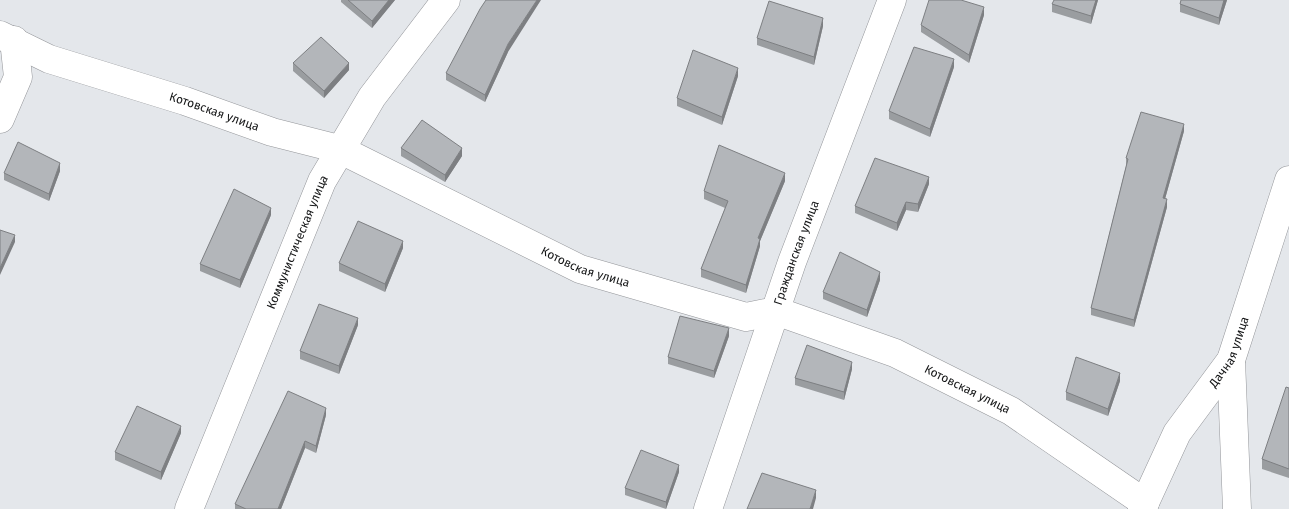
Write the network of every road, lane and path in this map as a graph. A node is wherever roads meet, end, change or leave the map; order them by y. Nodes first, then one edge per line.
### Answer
1 (446, 0) edge
2 (892, 0) edge
3 (7, 38) edge
4 (0, 119) edge
5 (339, 149) junction
6 (1289, 180) edge
7 (776, 311) junction
8 (1231, 360) junction
9 (1144, 506) edge
10 (189, 509) edge
11 (708, 509) edge
12 (1237, 509) edge

1 - 5 street, Коммунистическая улица
2 - 7 street, Гражданская улица
3 - 4 street
3 - 5 street, Котовская улица
5 - 7 street, Котовская улица
5 - 10 street, Коммунистическая улица
6 - 8 street, Дачная улица
7 - 9 street, Котовская улица
7 - 11 street, Гражданская улица
8 - 9 street, Дачная улица
8 - 12 street

